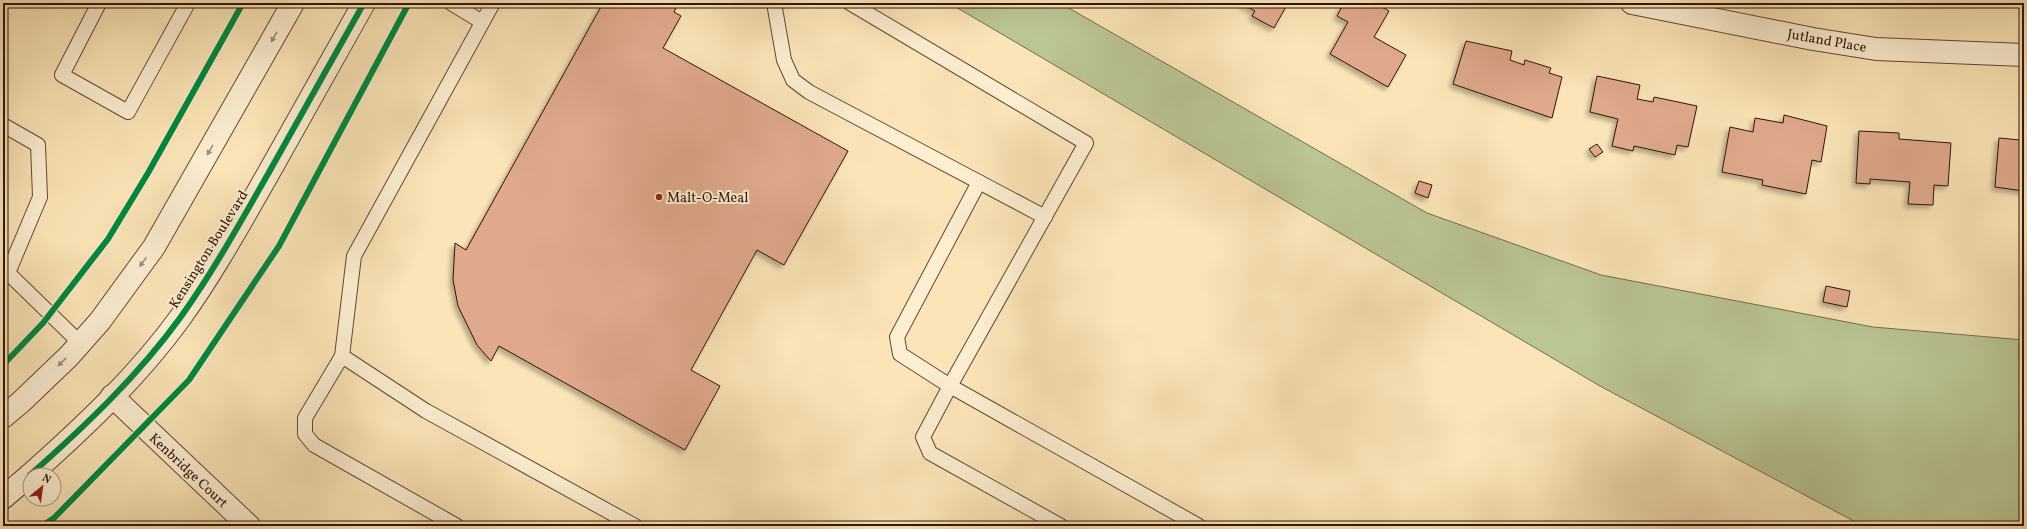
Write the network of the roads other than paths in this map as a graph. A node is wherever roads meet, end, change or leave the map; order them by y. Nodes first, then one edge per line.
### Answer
1 (100, 3) edge
2 (188, 3) edge
3 (293, 3) edge
4 (364, 3) edge
5 (451, 3) edge
6 (493, 3) edge
7 (774, 3) edge
8 (850, 3) edge
9 (1632, 3) edge
10 (1714, 11) edge
11 (482, 22) junction
12 (2024, 55) edge
13 (3, 125) edge
14 (979, 182) junction
15 (1045, 217) junction
16 (6, 274) edge
17 (80, 343) junction
18 (342, 356) junction
19 (950, 386) junction
20 (112, 396) junction
21 (3, 417) edge
22 (39, 467) edge
23 (22, 482) edge
24 (3, 498) edge
25 (249, 526) edge
26 (457, 526) edge
27 (634, 526) edge
28 (1060, 526) edge
29 (1199, 526) edge

1 - 2 lane
3 -> 17 street
4 - 20 street, Kensington Boulevard
5 - 11 lane
6 - 11 lane
7 - 14 lane
8 - 15 lane
9 - 10 street, Jutland Place
10 - 12 street, Jutland Place
11 - 18 lane
13 - 16 lane
14 - 15 lane
14 - 19 lane
15 - 19 lane
16 - 17 lane
17 -> 21 street
18 - 26 lane
18 - 27 lane
19 - 28 lane
19 - 29 lane
20 - 22 street, Kensington Boulevard
20 - 25 street, Kenbridge Court
23 - 24 street, Kensington Boulevard

